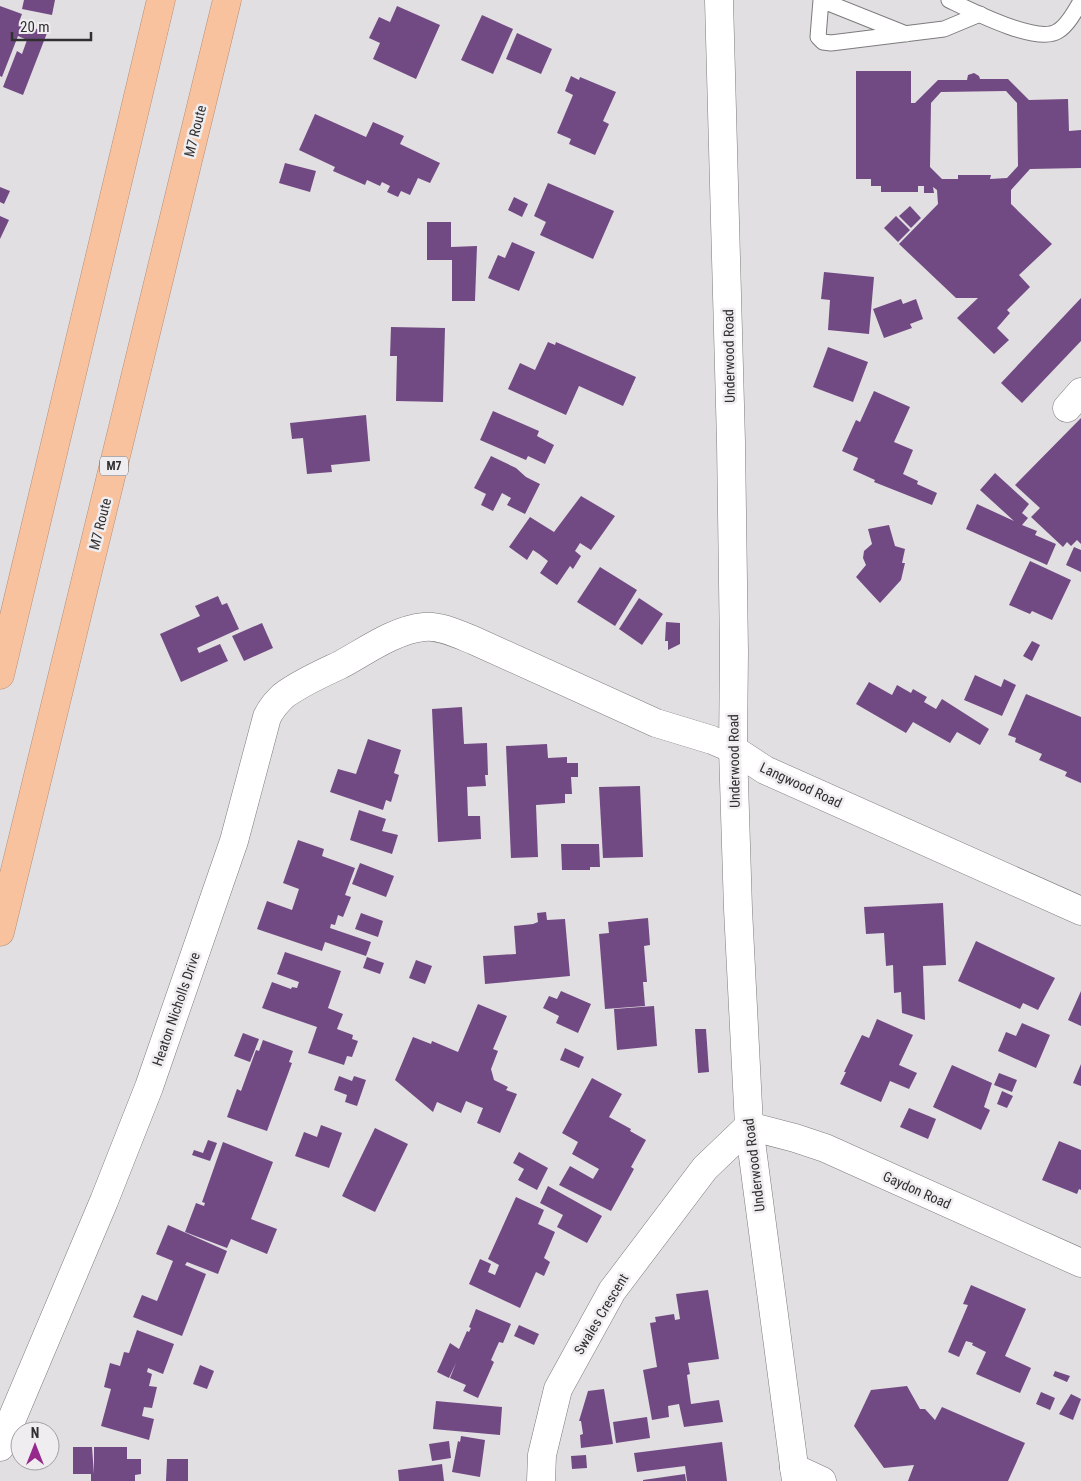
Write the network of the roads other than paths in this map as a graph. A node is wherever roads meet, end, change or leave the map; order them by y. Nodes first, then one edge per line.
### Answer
1 (161, 0) edge
2 (227, 0) edge
3 (719, 0) edge
4 (727, 0) edge
5 (821, 0) edge
6 (949, 0) edge
7 (1080, 1) edge
8 (980, 14) junction
9 (906, 34) junction
10 (721, 37) junction
11 (407, 630) joint
12 (0, 675) edge
13 (732, 749) junction
14 (1081, 911) edge
15 (0, 932) edge
16 (749, 1126) junction
17 (1081, 1263) edge
18 (0, 1447) edge
19 (795, 1474) edge
20 (540, 1481) edge
21 (822, 1481) edge

1 - 12 highway
2 - 15 highway, M7 Route / M7
3 - 10 street, Underwood Road
4 - 10 street, Underwood Road
5 - 9 lane
5 - 9 lane
6 - 8 lane
7 - 8 lane
8 - 9 lane
10 - 13 street, Underwood Road
11 - 13 street, Langwood Road
11 - 18 street, Heaton Nicholls Drive
13 - 14 street, Langwood Road
13 - 16 street, Underwood Road
16 - 17 street, Gaydon Road
16 - 19 street, Underwood Road
16 - 20 street, Swales Crescent
19 - 21 street

